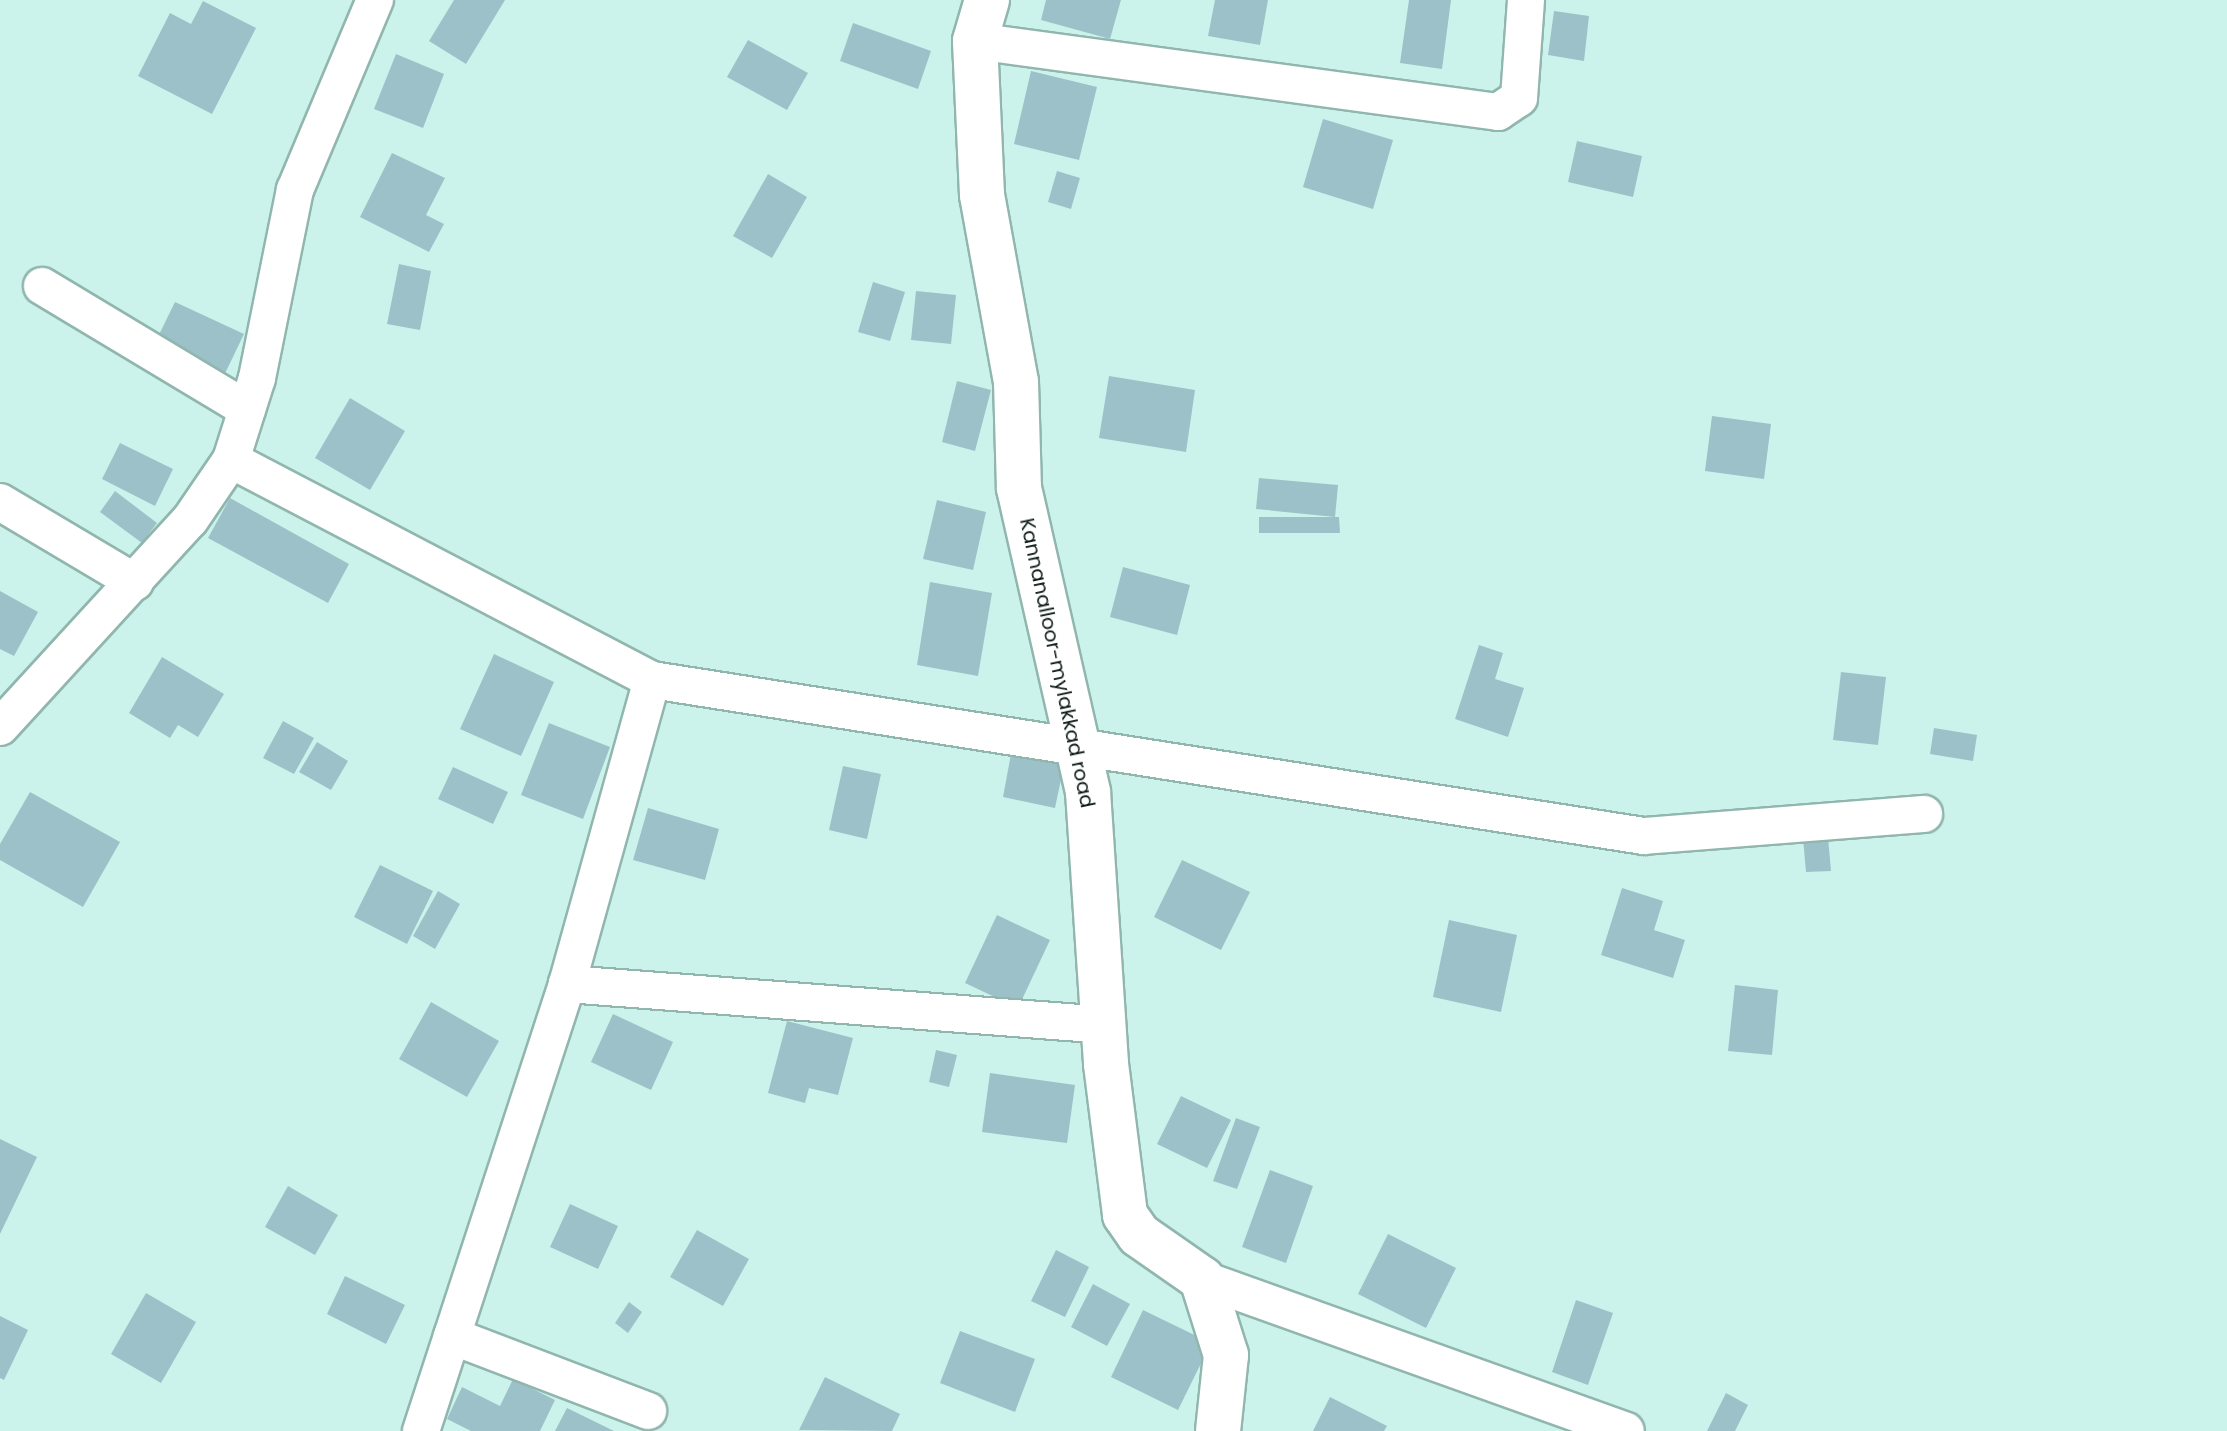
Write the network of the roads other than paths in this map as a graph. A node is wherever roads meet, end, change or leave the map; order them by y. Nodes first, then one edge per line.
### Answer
1 (375, 0) edge
2 (987, 0) edge
3 (1526, 0) edge
4 (975, 41) junction
5 (42, 286) dead end
6 (247, 409) junction
7 (231, 460) junction
8 (0, 502) edge
9 (135, 582) junction
10 (652, 680) junction
11 (0, 727) edge
12 (1077, 746) junction
13 (1924, 814) dead end
14 (567, 984) junction
15 (1106, 1025) junction
16 (1202, 1279) junction
17 (452, 1336) junction
18 (648, 1411) dead end
19 (421, 1431) edge
20 (1218, 1431) edge
21 (1626, 1431) edge

1 - 6 street
2 - 4 main road, Kannanalloor-mylakkad road
3 - 4 street
4 - 12 main road, Kannanalloor-mylakkad road
5 - 6 street
6 - 7 street
7 - 9 street
7 - 10 street
8 - 9 street
9 - 11 street
10 - 12 street
10 - 14 street
12 - 13 street
12 - 15 main road, Kannanalloor-mylakkad road
14 - 15 street
14 - 17 street
15 - 16 main road, Kannanalloor-mylakkad road
16 - 20 main road
16 - 21 street
17 - 18 street
17 - 19 street

